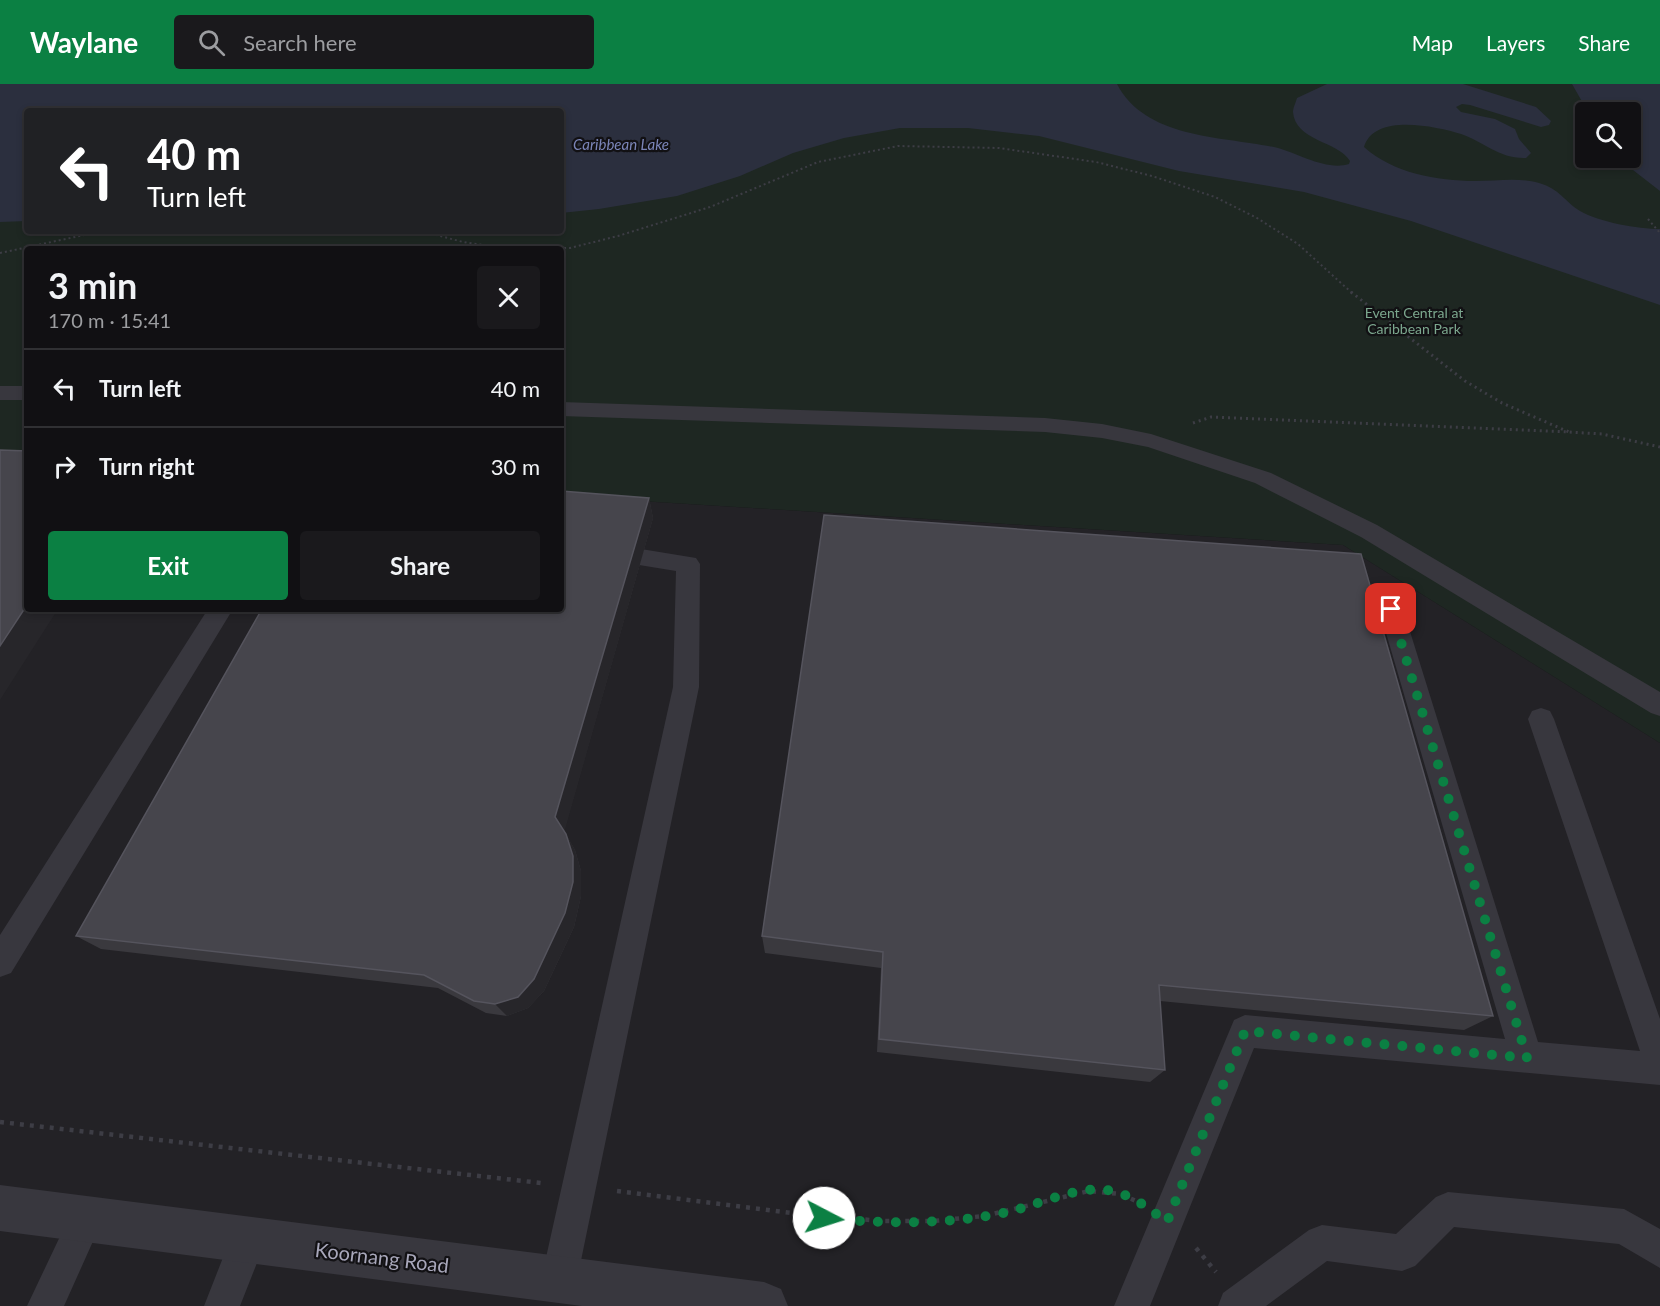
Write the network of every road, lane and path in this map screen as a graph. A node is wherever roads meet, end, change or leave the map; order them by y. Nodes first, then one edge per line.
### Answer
1 (1648, 219) dead end
2 (1660, 233) edge
3 (89, 234) edge
4 (432, 234) edge
5 (33, 246) edge
6 (490, 246) edge
7 (24, 248) edge
8 (564, 248) edge
9 (0, 253) edge
10 (0, 393) edge
11 (24, 393) edge
12 (564, 409) edge
13 (1569, 432) junction
14 (1151, 441) junction
15 (1660, 447) edge
16 (641, 558) edge
17 (1391, 609) dead end
18 (219, 612) edge
19 (1660, 705) edge
20 (1541, 719) dead end
21 (0, 962) edge
22 (1527, 1058) junction
23 (1660, 1066) edge
24 (0, 1122) edge
25 (579, 1186) junction
26 (0, 1208) edge
27 (86, 1219) junction
28 (1167, 1222) junction
29 (248, 1240) junction
30 (1660, 1250) edge
31 (559, 1280) junction
32 (705, 1302) edge
33 (45, 1306) edge
34 (222, 1306) edge
35 (764, 1306) edge
36 (1132, 1306) edge
37 (1236, 1306) edge

1 - 2 path
3 - 5 path
4 - 6 path
7 - 9 path
8 - 13 path
10 - 11 lane
12 - 14 lane
13 - 14 path
13 - 15 path
14 - 19 lane
16 - 25 lane
17 - 22 lane
18 - 21 lane
20 - 23 lane
22 - 23 lane
22 - 28 lane
24 - 25 path
25 - 28 path
25 - 31 lane
26 - 27 street, Koornang Road
27 - 29 street, Koornang Road
27 - 33 lane
28 - 36 lane
28 - 37 path
29 - 31 street, Koornang Road
29 - 34 lane
30 - 37 lane
31 - 32 street, Koornang Road
32 - 35 street, Koornang Road

